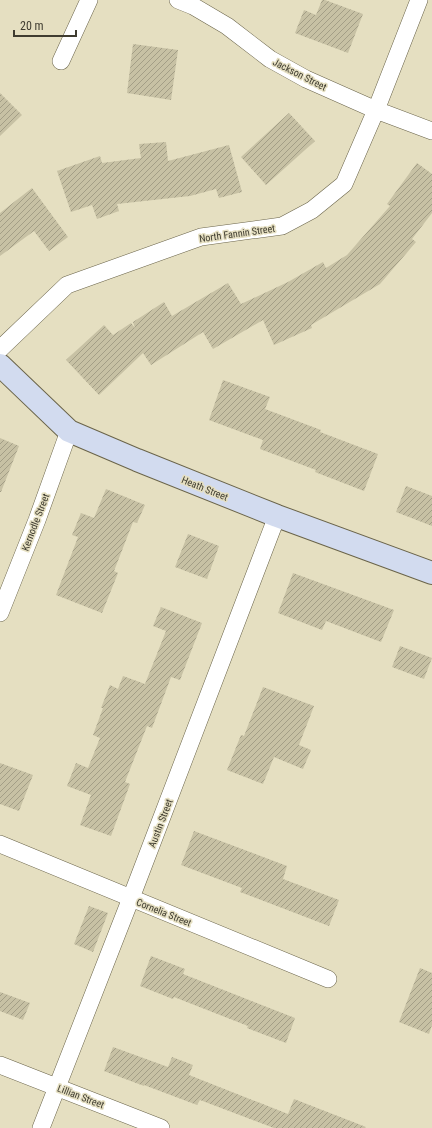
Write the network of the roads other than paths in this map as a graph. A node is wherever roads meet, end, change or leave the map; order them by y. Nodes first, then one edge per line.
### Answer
1 (89, 0) edge
2 (178, 0) edge
3 (419, 0) edge
4 (61, 61) dead end
5 (376, 110) junction
6 (432, 131) edge
7 (0, 349) edge
8 (0, 365) edge
9 (69, 431) junction
10 (277, 516) junction
11 (432, 573) edge
12 (0, 613) edge
13 (0, 844) edge
14 (131, 898) junction
15 (328, 979) dead end
16 (0, 1065) edge
17 (56, 1087) junction
18 (40, 1128) edge
19 (161, 1128) edge

1 - 4 street
2 - 5 street, Jackson Street
3 - 5 street, North Fannin Street
5 - 6 street, Jackson Street
5 - 7 street, North Fannin Street
8 - 9 street, Heath Street
9 - 10 street, Heath Street
9 - 12 street, Kernodle Street
10 - 11 street, Heath Street
10 - 14 street, Austin Street
13 - 14 street, Cornelia Street
14 - 15 street, Cornelia Street
14 - 17 street, Austin Street
16 - 17 street, Lillian Street
17 - 18 street, Austin Street
17 - 19 street, Lillian Street

